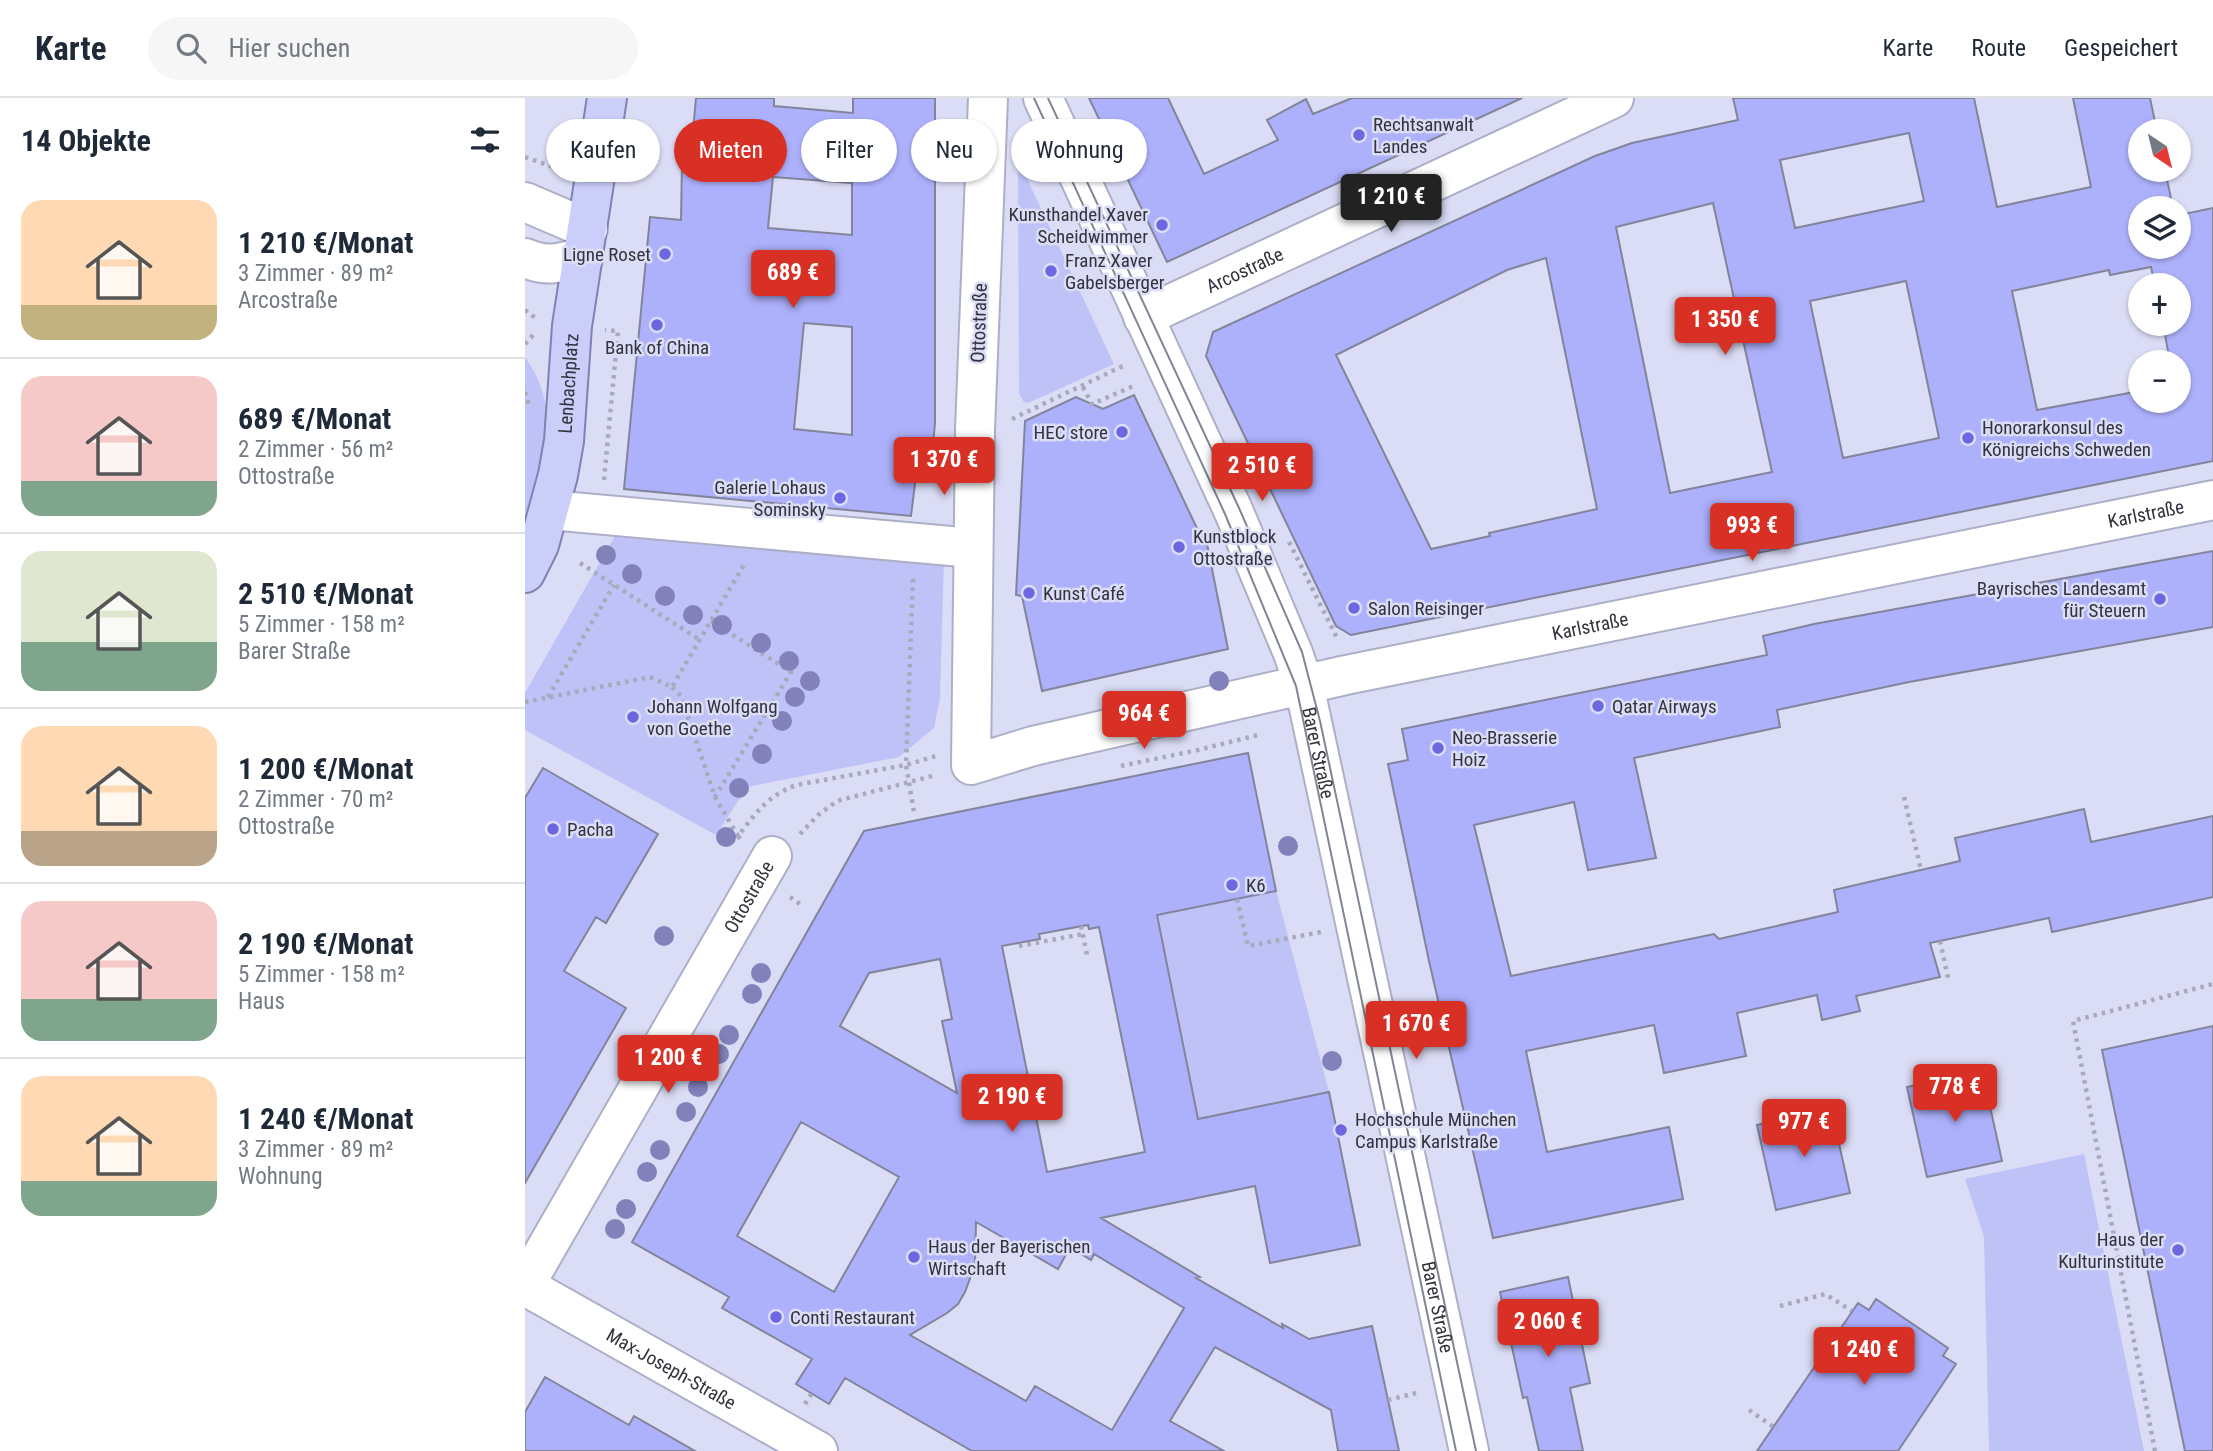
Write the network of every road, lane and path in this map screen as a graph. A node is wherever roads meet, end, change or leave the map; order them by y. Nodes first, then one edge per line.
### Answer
1 (607, 98) edge
2 (988, 98) edge
3 (1043, 98) edge
4 (1613, 98) edge
5 (525, 202) edge
6 (586, 243) junction
7 (525, 258) edge
8 (1143, 317) junction
9 (618, 331) dead end
10 (1127, 364) dead end
11 (1137, 384) dead end
12 (1082, 386) junction
13 (975, 430) junction
14 (2213, 500) edge
15 (550, 510) junction
16 (600, 515) junction
17 (765, 529) junction
18 (914, 543) junction
19 (973, 548) junction
20 (580, 563) dead end
21 (525, 573) edge
22 (614, 584) junction
23 (711, 621) junction
24 (700, 639) junction
25 (1304, 685) junction
26 (672, 687) junction
27 (548, 697) junction
28 (525, 702) edge
29 (970, 755) junction
30 (906, 765) junction
31 (907, 782) junction
32 (715, 797) junction
33 (1904, 797) dead end
34 (914, 812) dead end
35 (738, 836) junction
36 (766, 866) junction
37 (1921, 870) dead end
38 (1237, 899) dead end
39 (1081, 926) dead end
40 (1321, 932) dead end
41 (1083, 934) junction
42 (1940, 941) dead end
43 (1019, 946) dead end
44 (1087, 956) dead end
45 (1949, 982) dead end
46 (2213, 984) edge
47 (525, 1286) edge
48 (1780, 1307) dead end
49 (1852, 1311) dead end
50 (812, 1393) dead end
51 (1416, 1394) dead end
52 (1388, 1400) dead end
53 (804, 1406) dead end
54 (1749, 1410) dead end
55 (1778, 1430) dead end
56 (818, 1451) edge
57 (1468, 1451) edge
58 (2155, 1451) edge

1 - 6 main road, Lenbachplatz
2 - 13 street, Ottostraße
3 - 8 street, Barer Straße
4 - 8 street, Arcostraße
5 - 6 street
6 - 7 street
6 - 15 main road, Lenbachplatz
8 - 25 street, Barer Straße
9 - 16 path
10 - 12 path
11 - 12 path
12 - 13 path
13 - 19 street, Ottostraße
14 - 25 street, Karlstraße
15 - 16 street
15 - 21 main road, Lenbachplatz
16 - 17 street
17 - 18 street
17 - 23 path
18 - 19 street
18 - 30 path
19 - 29 street, Ottostraße
20 - 22 path
22 - 24 path
22 - 27 path
23 - 24 path
23 - 32 path
24 - 26 path
25 - 29 street, Karlstraße
25 - 57 street, Barer Straße
26 - 27 path
26 - 32 path
27 - 28 path
29 - 30 path
29 - 31 path, Ottostraße
30 - 31 path
30 - 35 path
31 - 34 path
31 - 36 path, Ottostraße
32 - 35 path
33 - 37 path
35 - 36 path
36 - 47 street, Ottostraße
38 - 40 path
39 - 41 path
41 - 43 path
41 - 44 path
42 - 45 path
46 - 58 path
47 - 56 street, Max-Joseph-Straße
48 - 49 path
50 - 53 path
51 - 52 path
54 - 55 path

